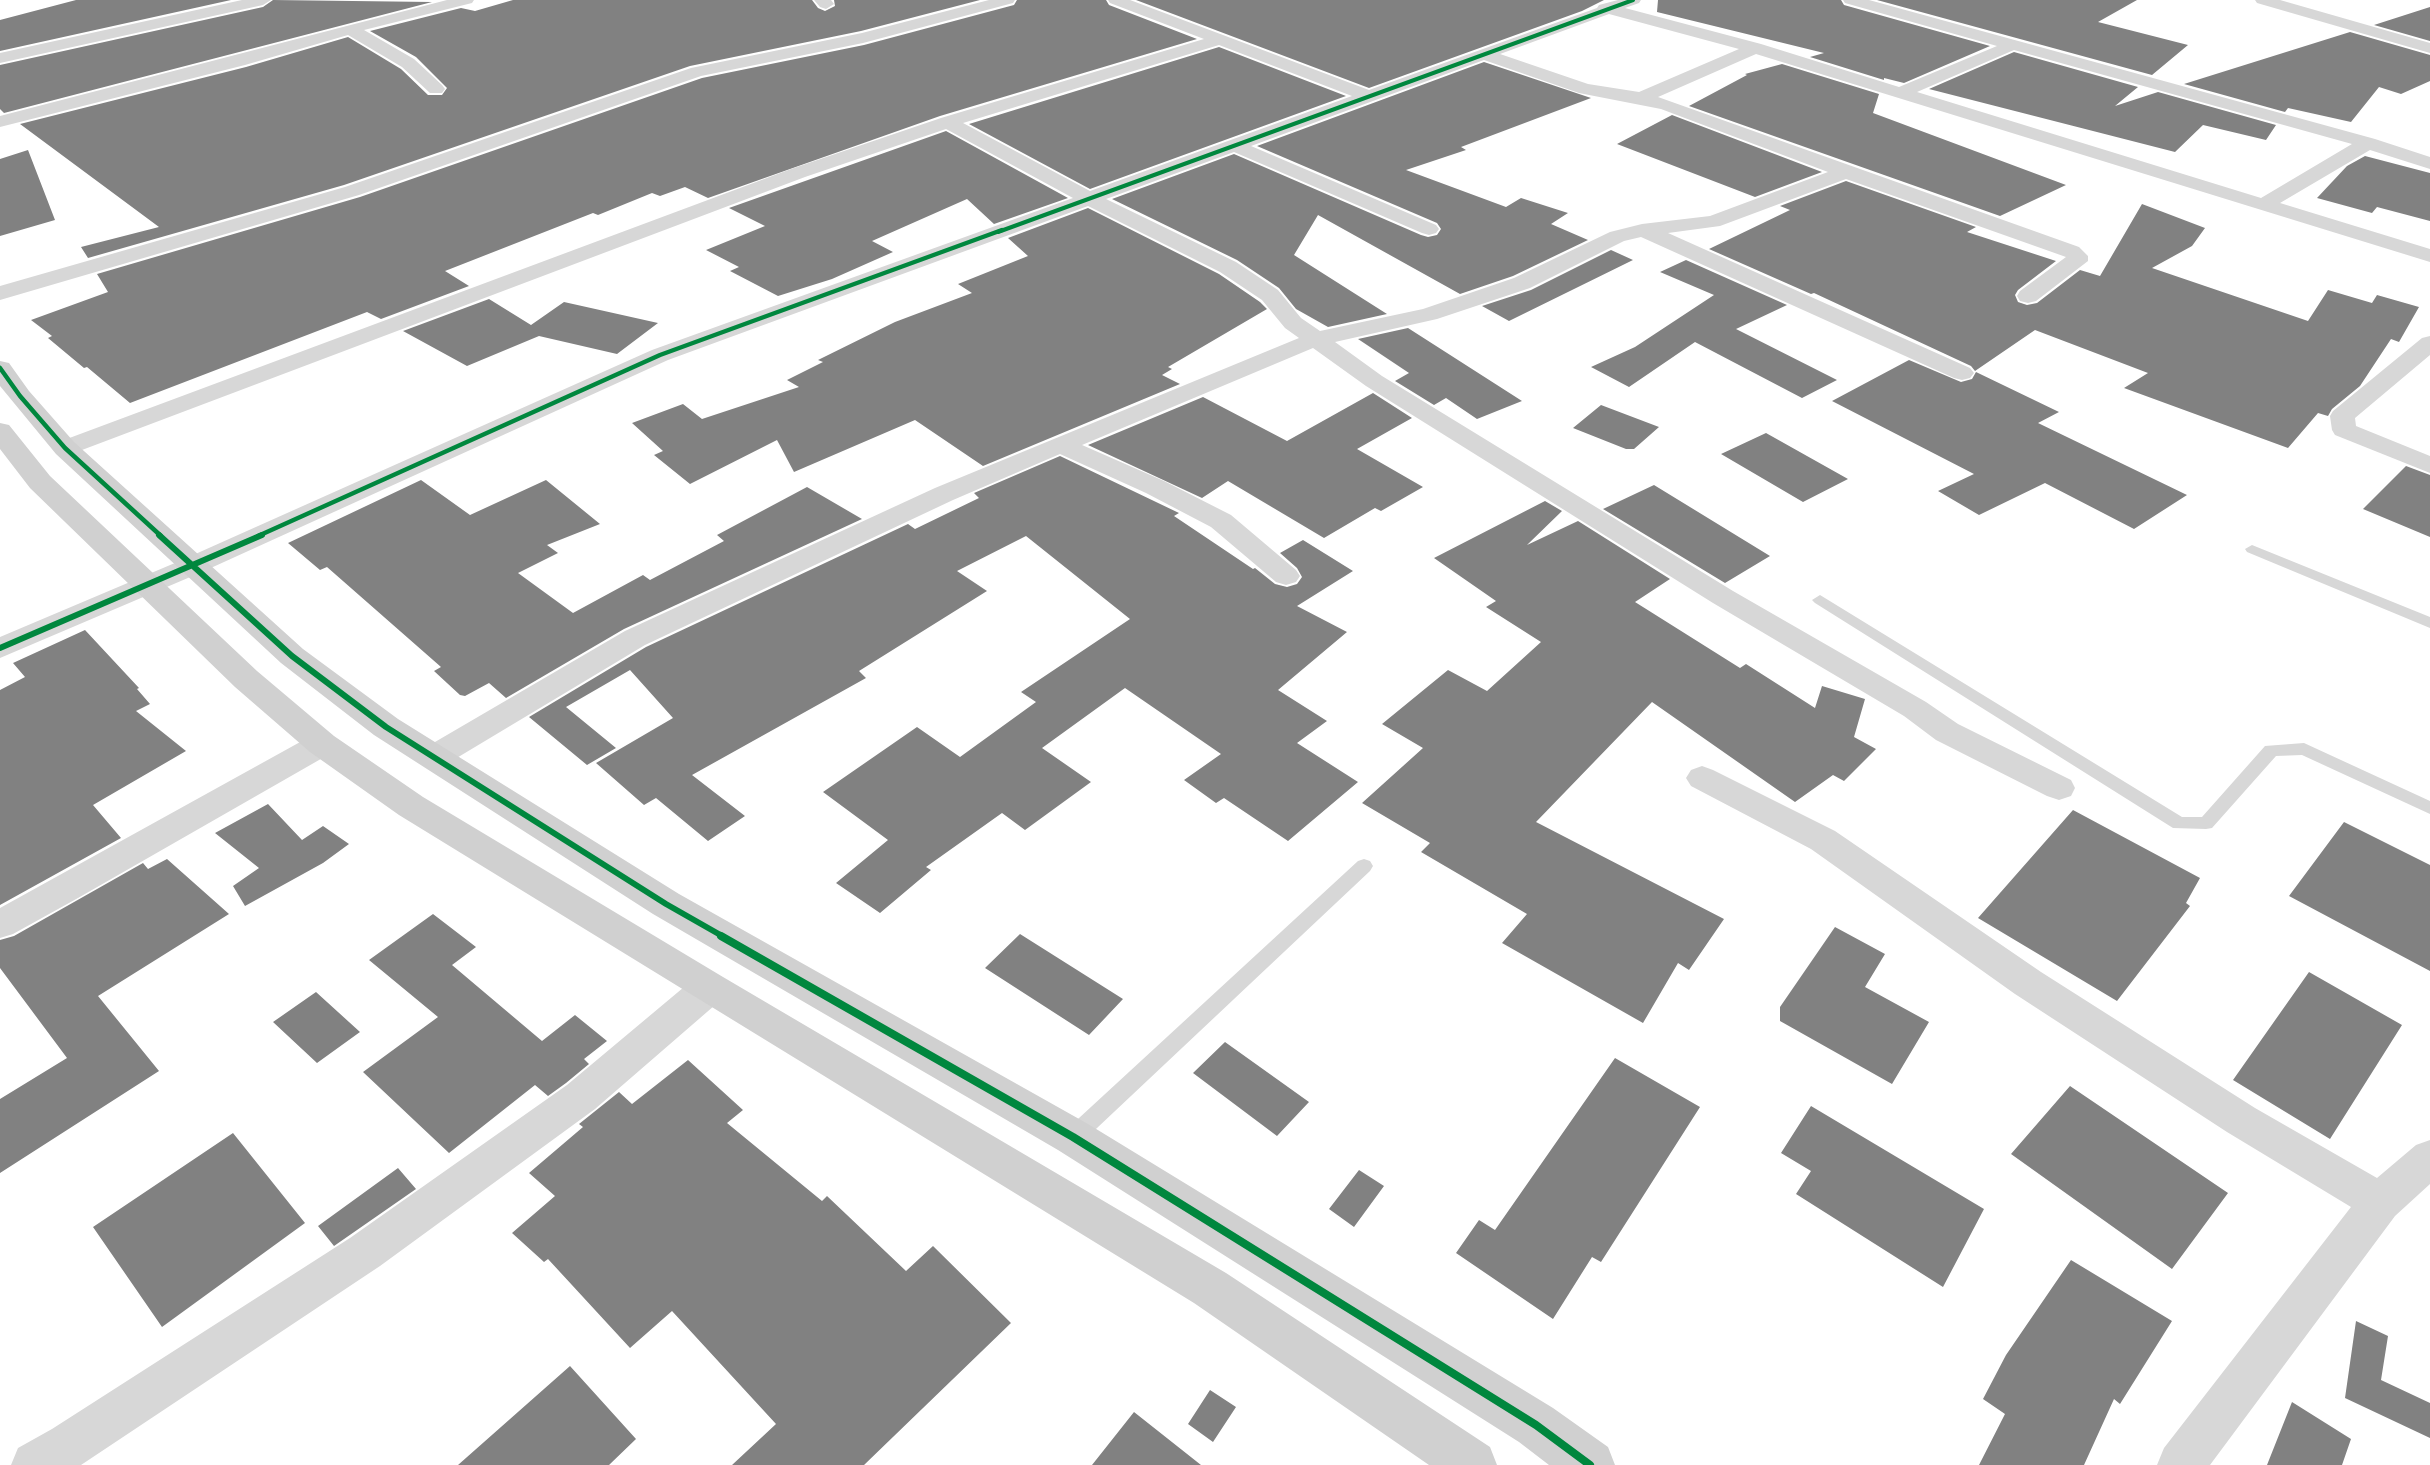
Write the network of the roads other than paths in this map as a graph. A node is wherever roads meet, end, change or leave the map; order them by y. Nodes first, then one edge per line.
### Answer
1 (263, 0) edge
2 (466, 0) edge
3 (1007, 0) edge
4 (1116, 0) edge
5 (1578, 0) edge
6 (1633, 0) edge
7 (1851, 0) edge
8 (2263, 0) edge
9 (1607, 9) junction
10 (350, 29) junction
11 (1220, 40) junction
12 (2015, 44) junction
13 (1755, 48) junction
14 (2430, 48) edge
15 (1483, 54) junction
16 (0, 58) edge
17 (436, 89) dead end
18 (1900, 93) junction
19 (1367, 96) junction
20 (1641, 98) junction
21 (0, 122) edge
22 (947, 122) junction
23 (2368, 143) junction
24 (1234, 145) junction
25 (2430, 163) edge
26 (1846, 172) junction
27 (1088, 198) junction
28 (2265, 204) junction
29 (1429, 229) dead end
30 (1642, 230) junction
31 (2430, 255) edge
32 (0, 293) edge
33 (2028, 297) dead end
34 (1317, 339) junction
35 (2430, 343) edge
36 (0, 368) edge
37 (1962, 373) dead end
38 (0, 431) edge
39 (1060, 445) junction
40 (65, 448) junction
41 (2430, 465) edge
42 (2252, 549) dead end
43 (192, 566) junction
44 (1286, 576) dead end
45 (147, 584) junction
46 (1820, 600) dead end
47 (2430, 623) edge
48 (0, 648) edge
49 (322, 744) junction
50 (434, 757) junction
51 (1702, 778) dead end
52 (2059, 788) dead end
53 (2430, 808) edge
54 (1364, 866) dead end
55 (0, 924) edge
56 (709, 988) junction
57 (1073, 1137) junction
58 (2430, 1158) edge
59 (2380, 1202) junction
60 (35, 1465) edge
61 (1472, 1465) edge
62 (1590, 1465) edge
63 (2181, 1465) edge

1 - 16 street
2 - 10 street
3 - 32 street
4 - 11 street
5 - 9 street
6 - 9 street
7 - 12 street
8 - 14 street
9 - 13 street
9 - 15 street
10 - 17 street
10 - 21 street
11 - 19 street
11 - 22 street
12 - 18 street
12 - 23 street
13 - 18 street
13 - 20 street
15 - 19 street
15 - 20 street
18 - 28 street
19 - 24 street
20 - 26 street
22 - 27 street
22 - 40 street
23 - 25 street
23 - 28 street
24 - 27 street
24 - 29 street
26 - 30 street
26 - 33 street
27 - 34 street
27 - 43 street
28 - 31 street
30 - 34 street
30 - 37 street
34 - 39 street
34 - 52 street
35 - 41 street
36 - 40 street
38 - 45 street
39 - 44 street
39 - 50 street
40 - 43 street
42 - 47 lane
43 - 45 street
43 - 50 street
45 - 48 street
45 - 49 street
46 - 53 lane
49 - 55 street
49 - 56 street
50 - 57 street
51 - 59 street
54 - 57 lane
56 - 60 street
56 - 61 street
57 - 62 street
58 - 59 street
59 - 63 street

